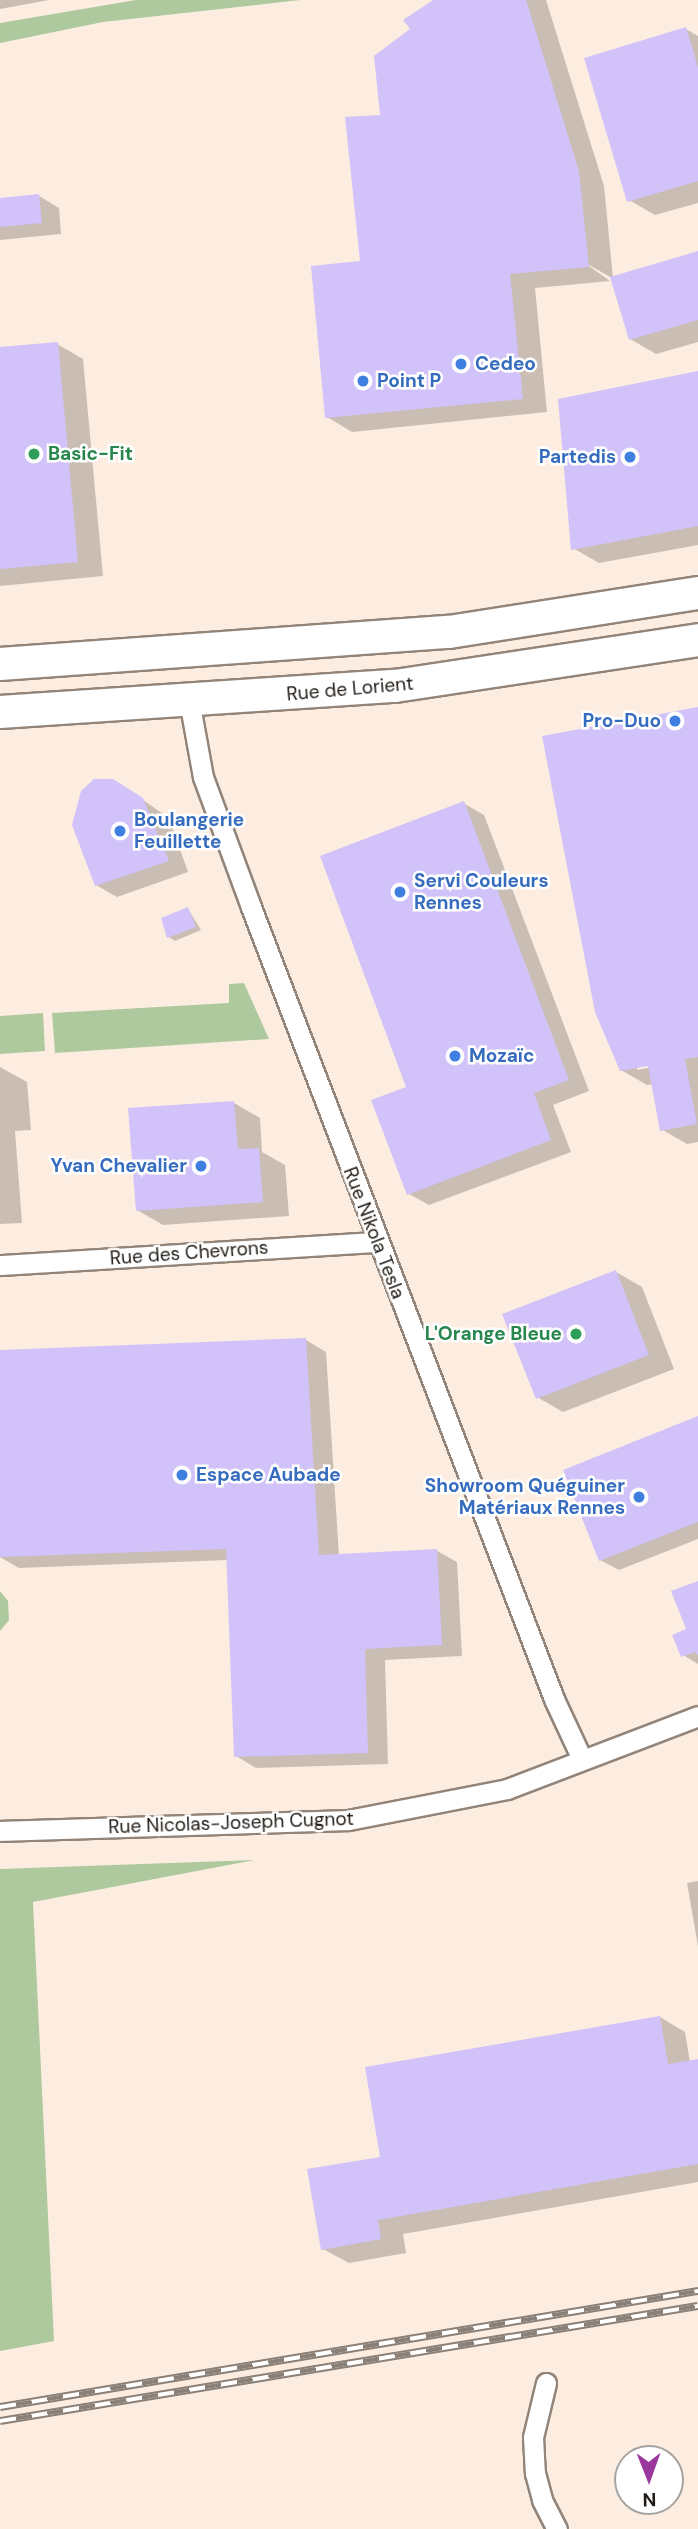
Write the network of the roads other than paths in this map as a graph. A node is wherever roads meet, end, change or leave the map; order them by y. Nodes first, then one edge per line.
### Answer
1 (698, 593) edge
2 (698, 640) edge
3 (0, 664) edge
4 (189, 701) junction
5 (0, 712) edge
6 (377, 1241) junction
7 (0, 1265) edge
8 (698, 1716) edge
9 (582, 1759) junction
10 (0, 1831) edge
11 (545, 2383) dead end
12 (557, 2529) edge

1 - 3 main road
2 - 4 main road, Rue de Lorient
4 - 5 main road, Rue de Lorient
4 - 6 street, Rue Nikola Tesla
6 - 7 street, Rue des Chevrons
6 - 9 street, Rue Nikola Tesla
8 - 9 street, Rue Nicolas-Joseph Cugnot
9 - 10 street, Rue Nicolas-Joseph Cugnot
11 - 12 street

